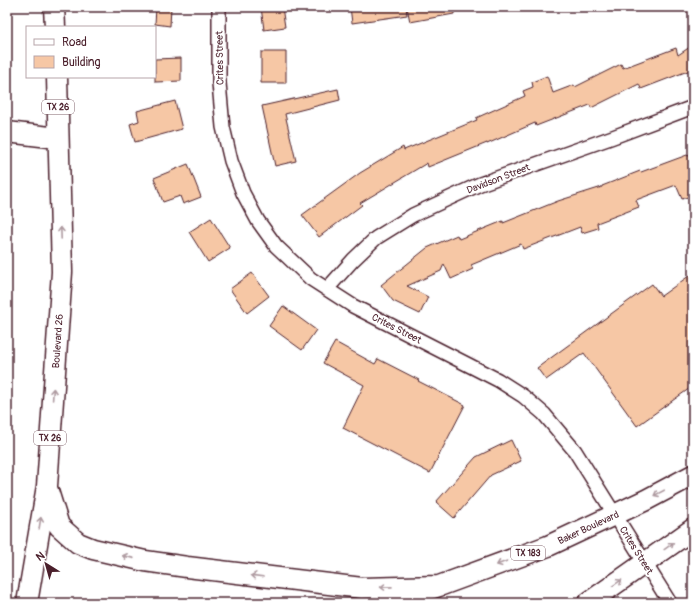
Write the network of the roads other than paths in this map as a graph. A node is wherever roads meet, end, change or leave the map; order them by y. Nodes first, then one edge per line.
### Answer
1 (54, 7) edge
2 (218, 7) edge
3 (55, 26) edge
4 (57, 78) edge
5 (693, 107) edge
6 (7, 132) edge
7 (58, 138) junction
8 (327, 290) junction
9 (693, 475) edge
10 (46, 486) junction
11 (614, 514) junction
12 (693, 529) edge
13 (645, 564) junction
14 (439, 586) junction
15 (27, 603) edge
16 (388, 603) edge
17 (588, 603) edge
18 (670, 603) edge

1 - 3 main road
2 - 8 street, Crites Street
4 - 7 main road, Boulevard 26 / TX 26
5 - 8 street, Davidson Street
6 - 7 main road
10 -> 7 main road, Boulevard 26 / TX 26
8 - 11 street, Crites Street
9 -> 11 main road, Baker Boulevard / TX 183
14 -> 10 main road
15 -> 10 main road, Boulevard 26 / TX 26
11 - 13 street, Crites Street
11 -> 14 main road, Baker Boulevard / TX 183
13 -> 12 main road
17 -> 13 main road
13 - 18 street, Crites Street
14 - 16 main road, Baker Boulevard / TX 183

